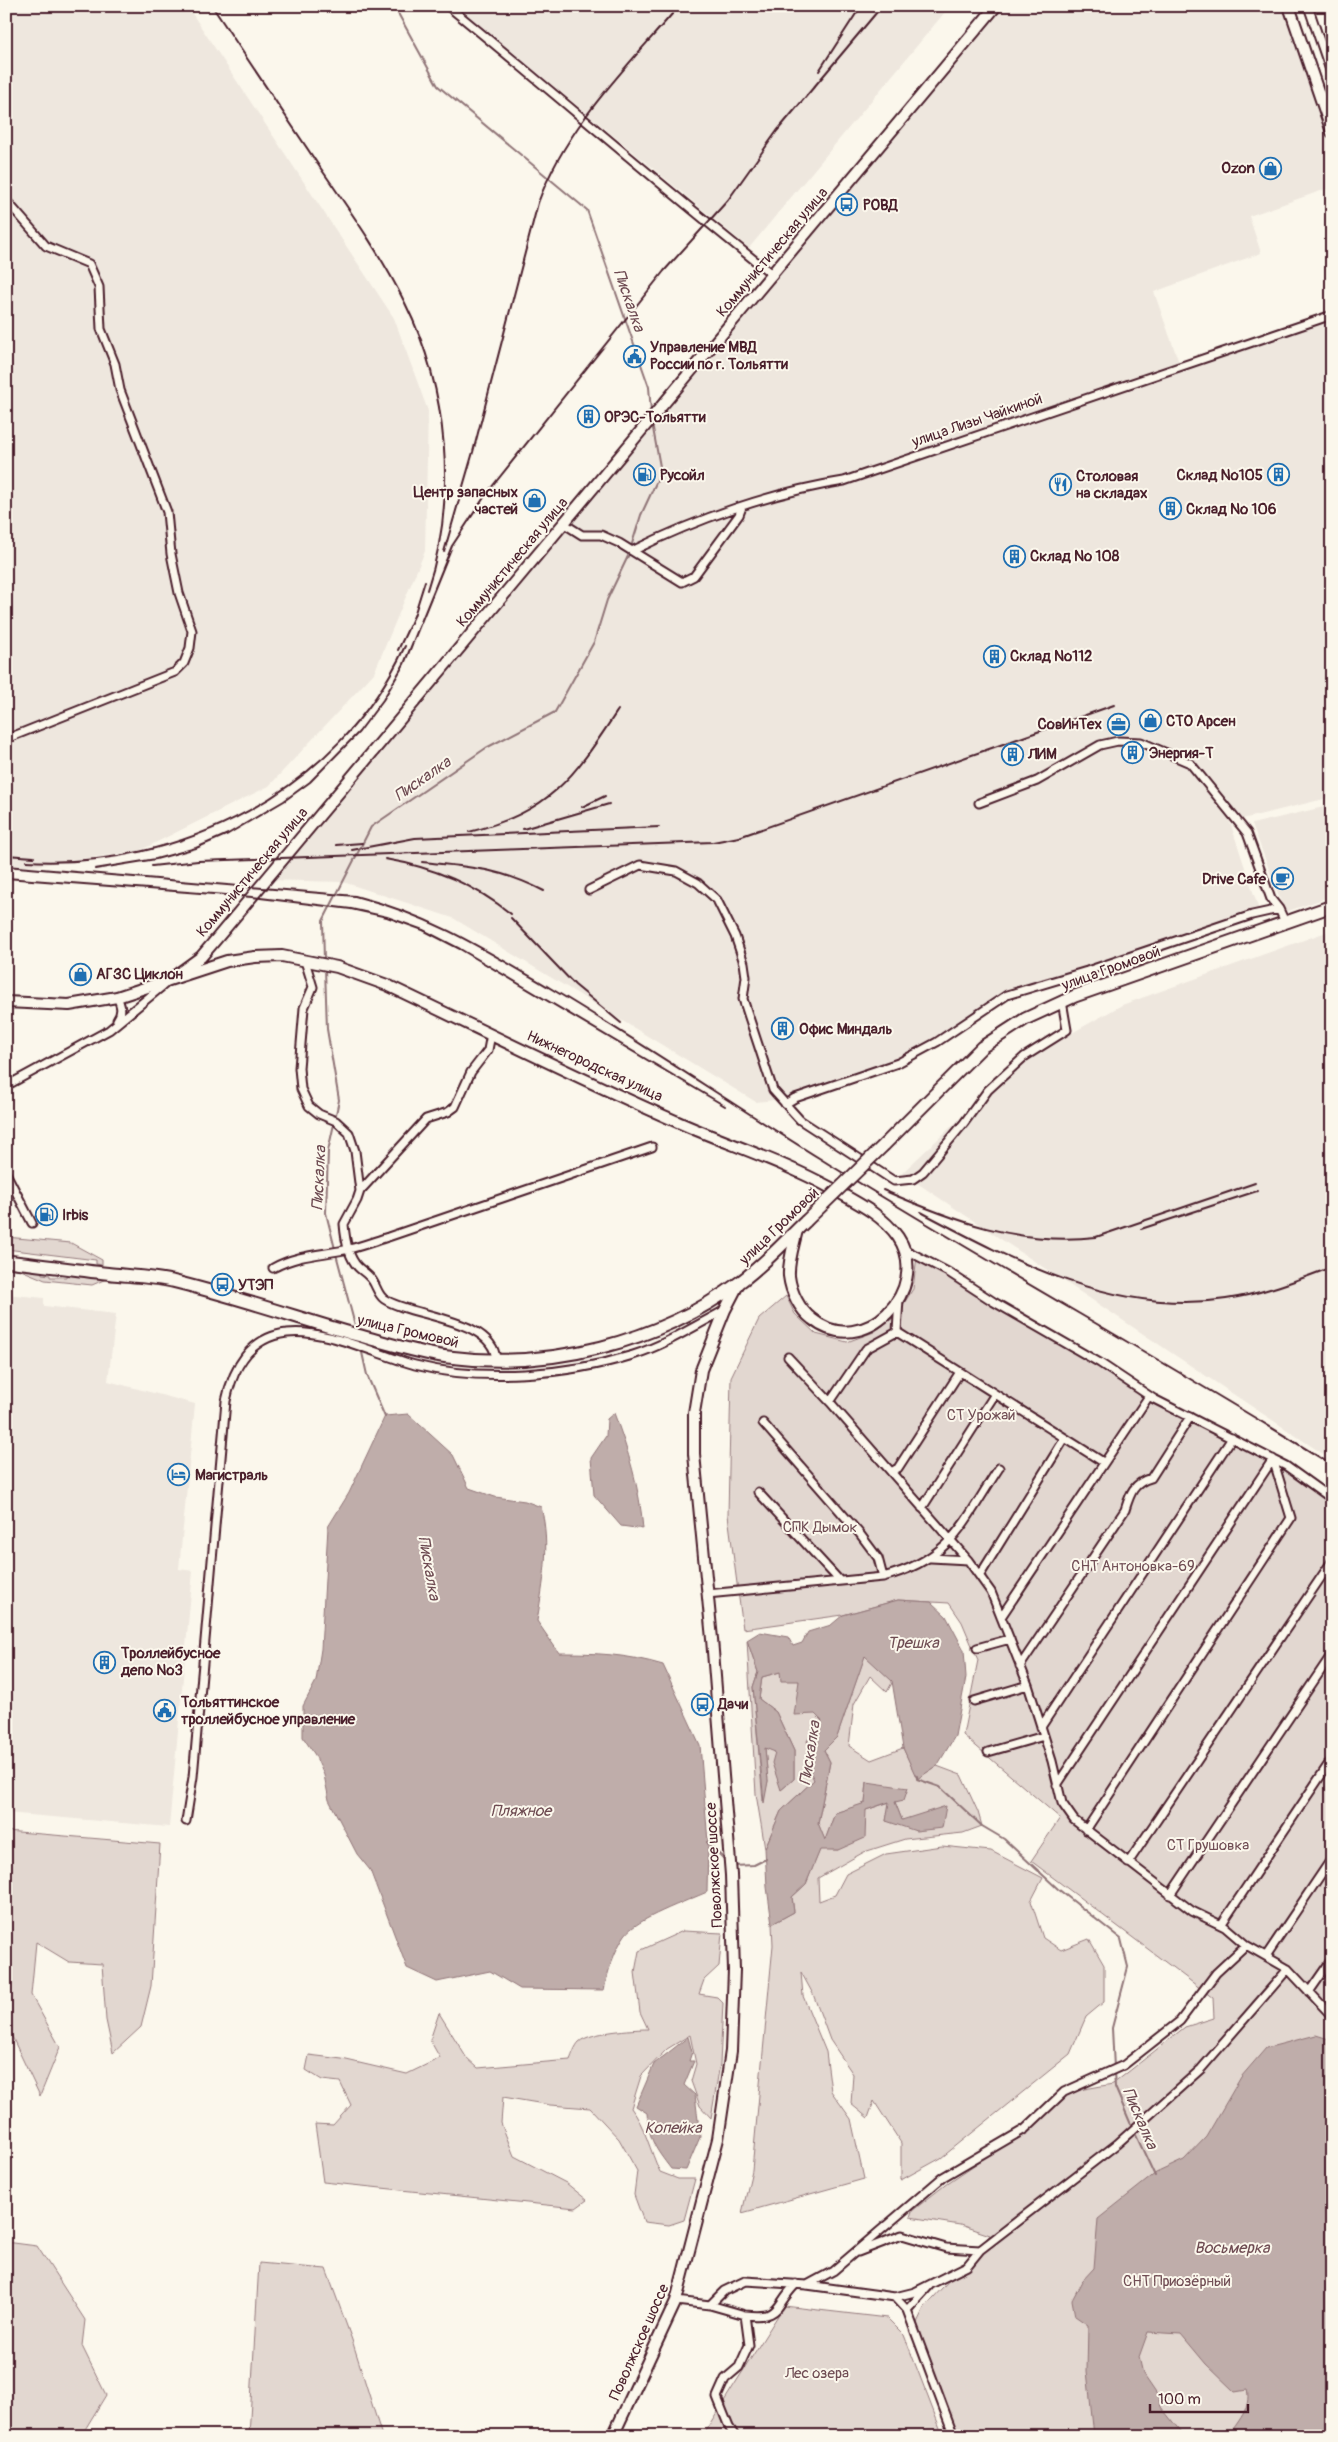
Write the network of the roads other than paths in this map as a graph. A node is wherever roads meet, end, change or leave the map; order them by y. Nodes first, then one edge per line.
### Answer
1 (448, 6) edge
2 (996, 6) edge
3 (1289, 6) edge
4 (1308, 6) edge
5 (1332, 76) edge
6 (1332, 132) edge
7 (6, 200) edge
8 (773, 276) junction
9 (1332, 315) edge
10 (742, 506) junction
11 (563, 523) junction
12 (632, 551) junction
13 (6, 740) edge
14 (979, 803) dead end
15 (588, 890) dead end
16 (1332, 906) edge
17 (1279, 909) junction
18 (1285, 922) junction
19 (305, 961) junction
20 (172, 978) junction
21 (117, 997) junction
22 (6, 1002) edge
23 (1062, 1002) junction
24 (109, 1030) junction
25 (490, 1034) junction
26 (6, 1086) edge
27 (785, 1104) junction
28 (652, 1147) dead end
29 (6, 1173) edge
30 (360, 1191) junction
31 (32, 1223) dead end
32 (797, 1230) junction
33 (349, 1249) junction
34 (904, 1249) junction
35 (6, 1261) edge
36 (272, 1268) dead end
37 (739, 1283) junction
38 (899, 1299) junction
39 (724, 1310) junction
40 (897, 1332) junction
41 (788, 1358) dead end
42 (496, 1360) junction
43 (960, 1372) junction
44 (995, 1394) junction
45 (1149, 1396) junction
46 (830, 1402) junction
47 (1190, 1417) junction
48 (763, 1423) dead end
49 (1065, 1438) junction
50 (1232, 1438) junction
51 (1273, 1459) junction
52 (1103, 1462) junction
53 (999, 1468) dead end
54 (891, 1472) junction
55 (758, 1492) dead end
56 (1332, 1499) edge
57 (922, 1508) junction
58 (951, 1541) junction
59 (930, 1558) junction
60 (968, 1560) junction
61 (1332, 1561) edge
62 (980, 1575) junction
63 (883, 1577) junction
64 (838, 1580) junction
65 (707, 1594) junction
66 (1001, 1618) junction
67 (1010, 1639) junction
68 (977, 1648) dead end
69 (1332, 1654) edge
70 (1020, 1666) junction
71 (1028, 1686) junction
72 (974, 1701) dead end
73 (1041, 1727) junction
74 (1044, 1736) junction
75 (988, 1752) dead end
76 (1332, 1759) edge
77 (1058, 1785) junction
78 (186, 1821) dead end
79 (1086, 1830) junction
80 (1332, 1858) edge
81 (1128, 1863) junction
82 (1170, 1895) junction
83 (1220, 1925) junction
84 (1246, 1945) junction
85 (1266, 1956) junction
86 (1332, 1959) edge
87 (1288, 1969) junction
88 (1309, 1992) junction
89 (1332, 2016) edge
90 (980, 2250) junction
91 (853, 2254) junction
92 (934, 2281) junction
93 (796, 2284) junction
94 (807, 2285) junction
95 (895, 2297) junction
96 (676, 2301) junction
97 (710, 2305) junction
98 (907, 2310) junction
99 (744, 2315) junction
100 (614, 2436) edge
101 (735, 2436) edge
102 (954, 2436) edge

1 - 8 street
2 - 8 main road, Коммунистическая улица
3 - 6 main road
4 - 5 street
7 - 13 street
8 - 11 main road, Коммунистическая улица
9 - 10 street, улица Лизы Чайкиной
10 - 12 street, улица Лизы Чайкиной
10 - 12 street
11 - 12 street
11 - 20 main road, Коммунистическая улица
14 - 17 street
15 - 27 street
16 - 18 main road, улица Громовой
17 - 18 street
17 - 27 street
18 - 23 main road, улица Громовой
19 - 20 main road, Нижнегородская улица
19 - 25 main road, Нижнегородская улица
19 - 30 street
20 - 21 main road, Нижнегородская улица
20 - 24 street, Коммунистическая улица
21 - 22 main road, Нижнегородская улица
21 - 24 street
23 - 27 street
23 - 32 main road, улица Громовой, bridge
24 - 26 street, Коммунистическая улица
25 - 30 street
25 - 34 main road, Нижнегородская улица
28 - 33 street
29 - 31 street
30 - 33 street
32 - 37 main road, улица Громовой
32 - 38 main road, Нижнегородская улица
33 - 36 street
33 - 42 street
34 - 38 main road, Нижнегородская улица
34 - 45 street
35 - 42 main road, улица Громовой
37 - 39 main road, Поволжское шоссе
37 - 42 main road, улица Громовой
38 - 40 street
39 - 65 main road, Поволжское шоссе
39 - 78 street
40 - 43 street
40 - 46 street
41 - 46 street
43 - 44 street
43 - 54 street
44 - 49 street
44 - 57 street
45 - 47 street
45 - 52 street
46 - 54 street
47 - 50 street
47 - 70 street
48 - 63 street
49 - 52 street
49 - 62 street
50 - 51 street
50 - 73 street
51 - 56 street
51 - 77 street
51 - 79 street
52 - 66 street
53 - 58 street
54 - 57 street
55 - 64 street
57 - 58 street
58 - 59 street
58 - 60 street
59 - 60 street
59 - 63 street
60 - 62 street
61 - 81 street
62 - 66 street
63 - 64 street
64 - 65 street
65 - 96 main road, Поволжское шоссе
66 - 67 street
67 - 68 street
67 - 70 street
69 - 82 street
70 - 71 street
71 - 72 street
71 - 73 street
73 - 74 street
74 - 75 street
74 - 77 street
76 - 83 street
77 - 79 street
79 - 81 street
80 - 85 street
81 - 82 street
82 - 83 street
83 - 84 street
84 - 85 street
84 - 91 street
85 - 87 street
86 - 88 street
87 - 88 street
87 - 90 street
88 - 89 street
90 - 91 street
90 - 92 street
91 - 94 street
92 - 95 street
92 - 98 street
93 - 94 street
93 - 97 street
93 - 99 street
94 - 95 street
95 - 98 street
96 - 97 street
96 - 100 main road, Поволжское шоссе
97 - 99 street
98 - 102 street
99 - 101 street

